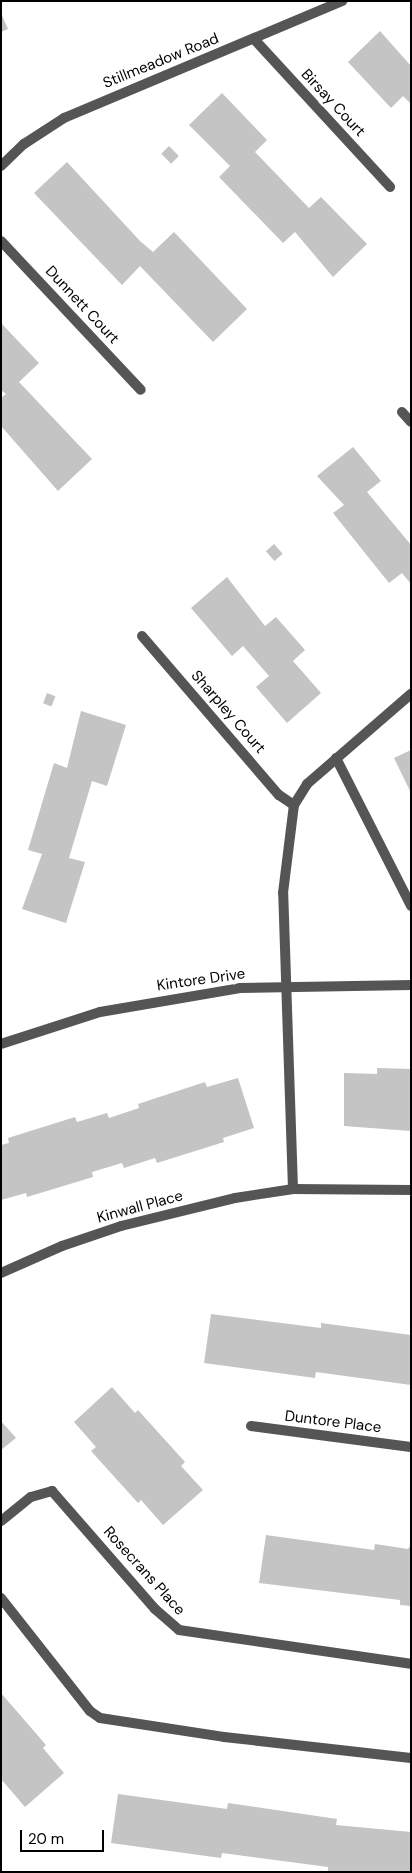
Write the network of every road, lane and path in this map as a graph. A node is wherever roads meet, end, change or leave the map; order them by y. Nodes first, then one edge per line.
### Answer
1 (342, 1) edge
2 (254, 39) junction
3 (1, 166) edge
4 (390, 187) dead end
5 (1, 241) edge
6 (141, 390) dead end
7 (402, 412) dead end
8 (411, 422) edge
9 (142, 636) dead end
10 (411, 694) edge
11 (336, 758) junction
12 (294, 805) junction
13 (411, 906) edge
14 (411, 985) edge
15 (285, 986) junction
16 (1, 1044) edge
17 (293, 1189) junction
18 (411, 1190) edge
19 (1, 1273) edge
20 (251, 1426) dead end
21 (411, 1447) edge
22 (1, 1521) edge
23 (1, 1598) edge
24 (411, 1664) edge
25 (411, 1758) edge

1 - 2 street, Stillmeadow Road
2 - 3 street, Stillmeadow Road
2 - 4 street, Birsay Court
5 - 6 street, Dunnett Court
7 - 8 street
9 - 12 street, Sharpley Court
10 - 11 street
11 - 12 street
11 - 13 street
12 - 15 street
14 - 15 street, Kintore Drive
15 - 16 street, Kintore Drive
15 - 17 street
17 - 18 street, Kinwall Place
17 - 19 street, Kinwall Place
20 - 21 street, Duntore Place
22 - 24 street, Rosecrans Place
23 - 25 street

